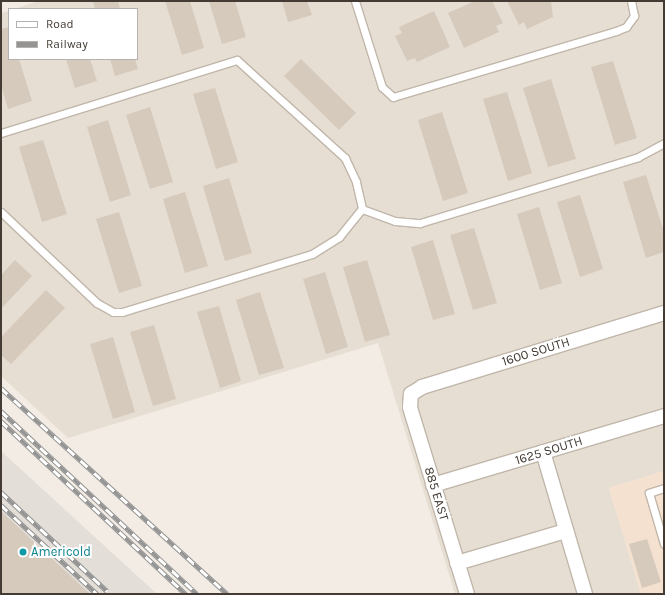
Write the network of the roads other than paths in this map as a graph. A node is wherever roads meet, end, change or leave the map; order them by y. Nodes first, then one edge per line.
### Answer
1 (355, 1) edge
2 (631, 1) edge
3 (1, 133) edge
4 (664, 144) edge
5 (362, 209) junction
6 (1, 212) edge
7 (664, 313) edge
8 (411, 394) joint
9 (664, 416) edge
10 (543, 452) junction
11 (433, 485) junction
12 (664, 488) edge
13 (566, 531) junction
14 (664, 544) edge
15 (457, 563) junction
16 (467, 594) edge
17 (585, 594) edge

1 - 2 lane
3 - 5 lane
4 - 5 lane
5 - 6 lane
7 - 8 street, 1600 SOUTH
8 - 11 street, 885 EAST
9 - 10 street, 1625 SOUTH
10 - 11 street, 1625 SOUTH
10 - 13 street
11 - 15 street, 885 EAST
12 - 14 lane
13 - 15 street
13 - 17 street
15 - 16 street, 885 EAST

